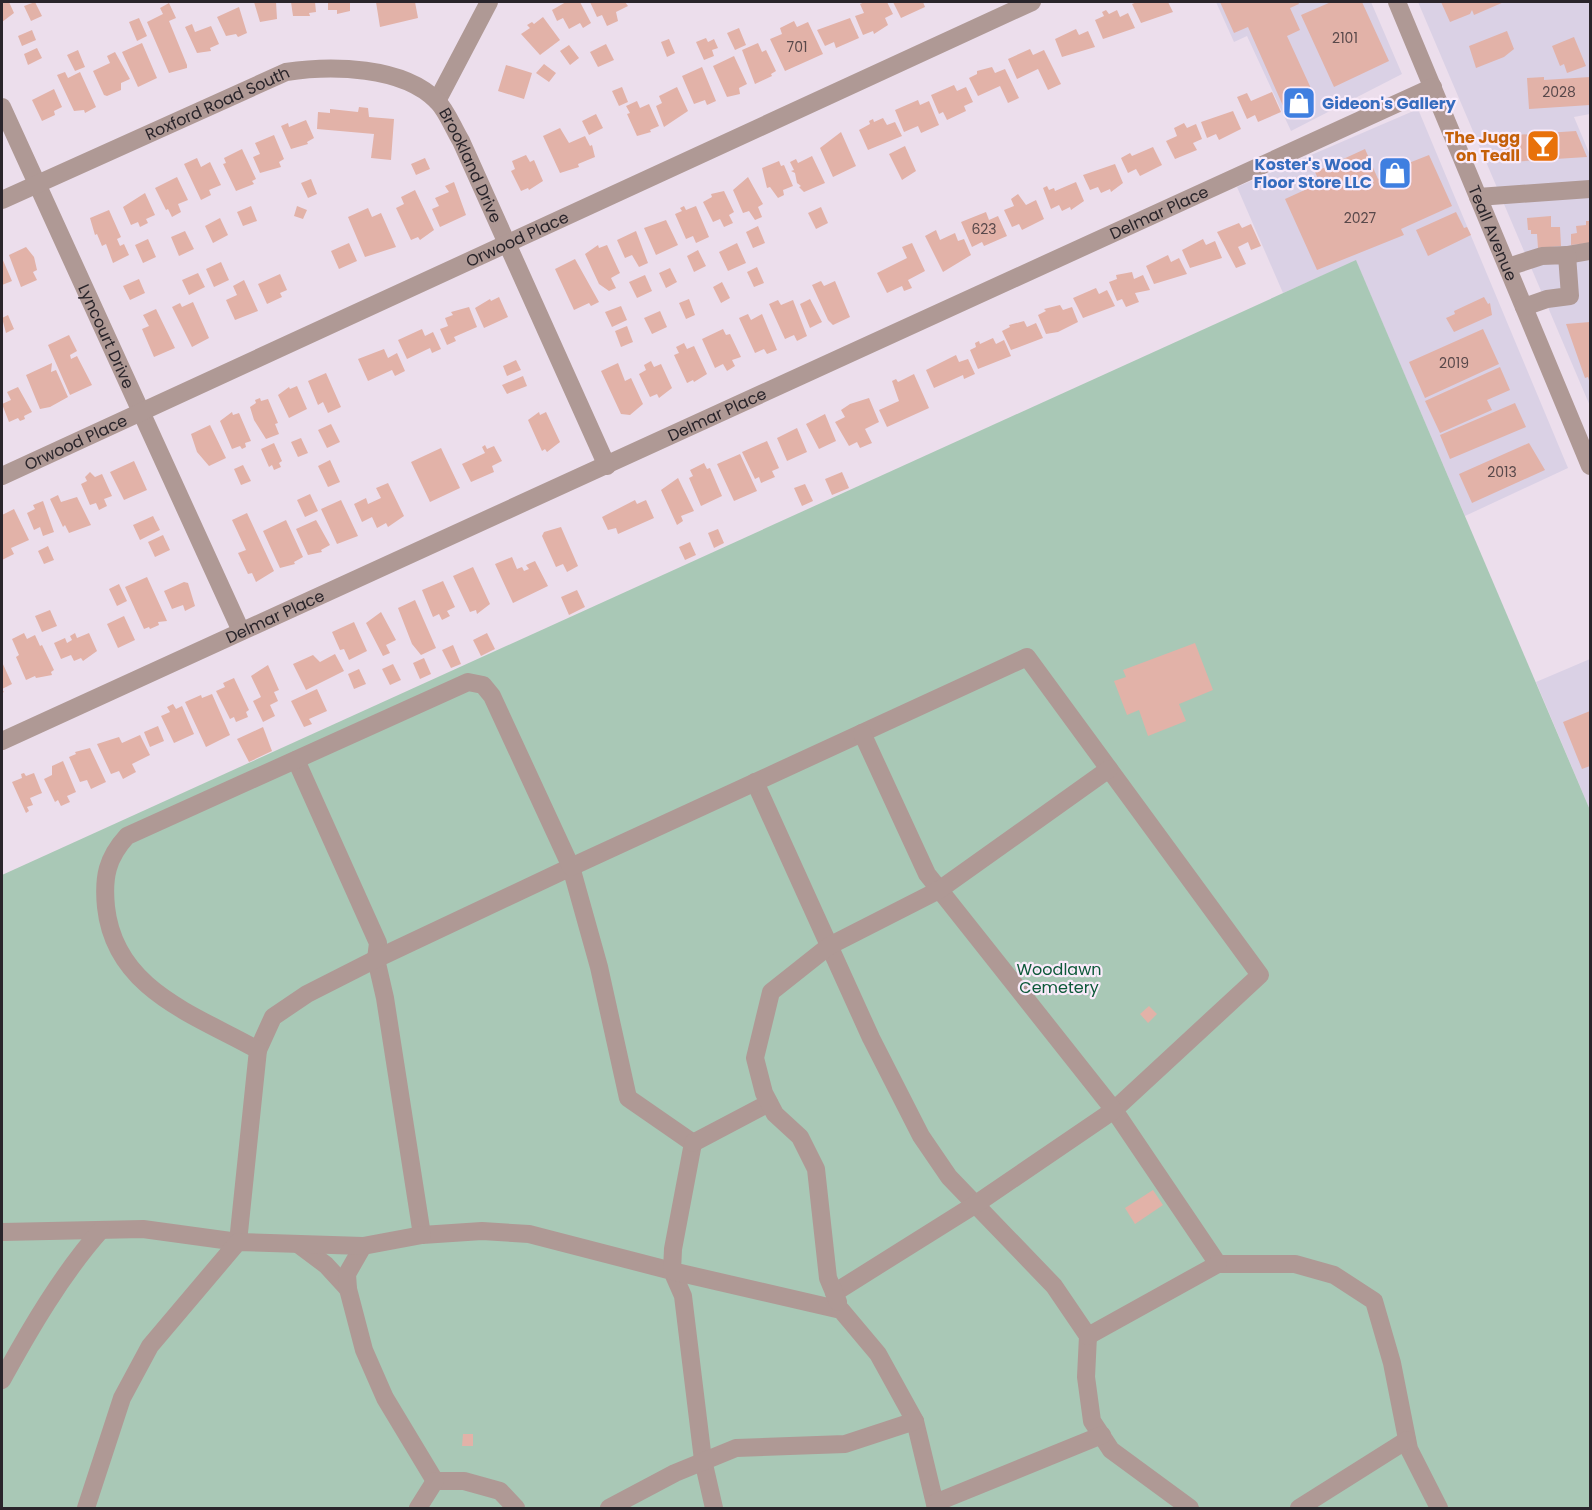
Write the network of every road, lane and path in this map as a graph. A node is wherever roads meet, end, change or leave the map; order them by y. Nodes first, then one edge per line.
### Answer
1 (489, 2) edge
2 (1032, 2) edge
3 (1397, 2) edge
4 (1433, 87) junction
5 (437, 101) junction
6 (2, 107) edge
7 (37, 184) junction
8 (1590, 189) edge
9 (1478, 197) junction
10 (2, 200) edge
11 (507, 244) junction
12 (1590, 251) edge
13 (1567, 255) junction
14 (1508, 267) junction
15 (1524, 307) junction
16 (139, 411) junction
17 (607, 466) junction
18 (1590, 466) edge
19 (2, 476) edge
20 (241, 631) junction
21 (862, 733) junction
22 (2, 741) edge
23 (296, 760) junction
24 (1109, 769) junction
25 (755, 782) junction
26 (571, 867) junction
27 (939, 890) junction
28 (829, 946) junction
29 (376, 959) junction
30 (258, 1050) junction
31 (769, 1103) junction
32 (1114, 1110) junction
33 (693, 1143) junction
34 (976, 1204) junction
35 (101, 1230) junction
36 (2, 1232) edge
37 (422, 1235) junction
38 (238, 1242) junction
39 (298, 1244) junction
40 (363, 1246) junction
41 (1218, 1264) junction
42 (672, 1271) junction
43 (348, 1289) junction
44 (834, 1293) junction
45 (841, 1310) junction
46 (1088, 1336) junction
47 (2, 1380) edge
48 (915, 1421) junction
49 (1101, 1435) junction
50 (1407, 1440) junction
51 (703, 1460) junction
52 (435, 1481) junction
53 (935, 1506) edge
54 (86, 1509) edge
55 (418, 1509) edge
56 (516, 1509) edge
57 (609, 1509) edge
58 (714, 1509) edge
59 (1190, 1509) edge
60 (1299, 1509) edge
61 (1439, 1509) edge

1 - 5 street, Brookland Drive
2 - 11 street, Orwood Place
3 - 4 street, Teall Avenue
4 - 9 street, Teall Avenue
4 - 17 street, Delmar Place
5 - 7 street, Roxford Road South
5 - 11 street, Brookland Drive
6 - 7 street, Lyncourt Drive
7 - 10 street, Roxford Road South
7 - 16 street, Lyncourt Drive
8 - 9 street
9 - 14 street, Teall Avenue
11 - 16 street, Orwood Place
11 - 17 street, Brookland Drive
12 - 13 street
13 - 14 street
13 - 15 street
14 - 15 street, Teall Avenue
15 - 18 street, Teall Avenue
16 - 19 street, Orwood Place
16 - 20 street, Lyncourt Drive
17 - 20 street, Delmar Place
20 - 22 street, Delmar Place
21 - 24 street
21 - 25 street
21 - 27 street
23 - 26 street
23 - 29 street
23 - 30 street
24 - 27 street
24 - 32 street
25 - 26 street
25 - 28 street
26 - 29 street
26 - 33 street
27 - 28 street
27 - 32 street
28 - 31 street
28 - 34 street
29 - 30 street
29 - 37 street
30 - 38 street
31 - 33 street
31 - 44 street
32 - 34 street
32 - 41 street
33 - 42 street
34 - 44 street
34 - 46 street
35 - 36 street
35 - 38 street
35 - 47 street
37 - 40 street
37 - 42 street
38 - 39 street
38 - 54 street
39 - 40 street
39 - 43 street
40 - 43 street
41 - 46 street
41 - 50 street
42 - 45 street
42 - 51 street
43 - 52 street
44 - 45 street
45 - 48 street
46 - 49 street
48 - 51 street
48 - 53 street
49 - 53 street
49 - 59 street
50 - 60 street
50 - 61 street
51 - 57 street
51 - 58 street
52 - 55 street
52 - 56 street

